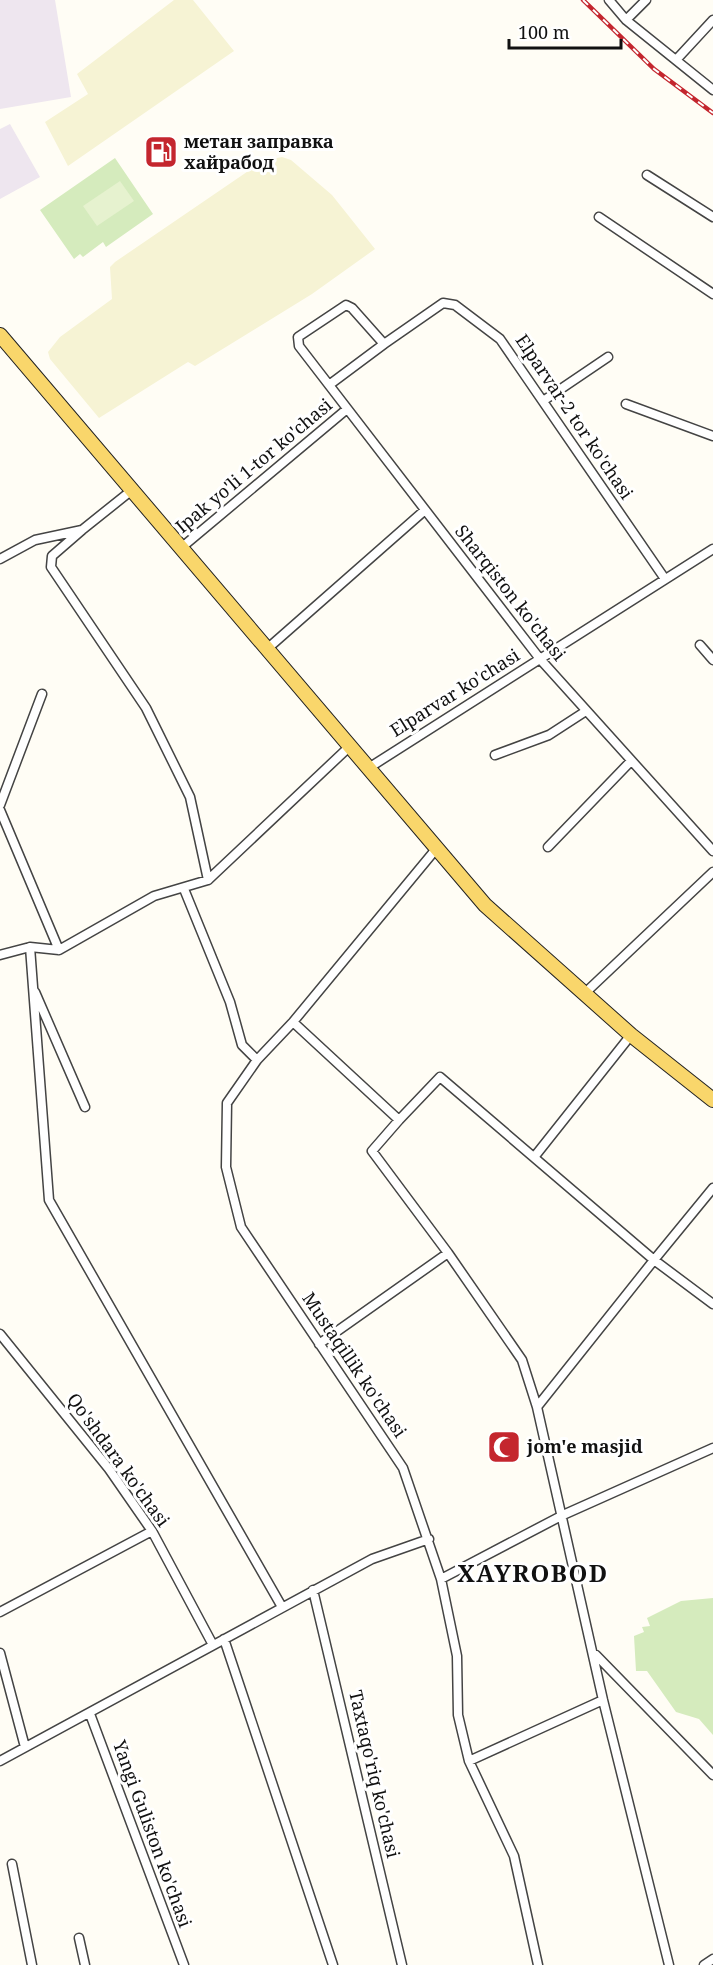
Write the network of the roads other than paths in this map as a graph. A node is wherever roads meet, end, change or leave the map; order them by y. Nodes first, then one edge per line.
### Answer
1 (609, 0) edge
2 (646, 0) edge
3 (626, 20) junction
4 (713, 21) edge
5 (675, 60) junction
6 (713, 90) edge
7 (647, 175) dead end
8 (598, 217) dead end
9 (713, 217) edge
10 (713, 294) edge
11 (0, 335) edge
12 (384, 344) junction
13 (608, 357) dead end
14 (329, 385) junction
15 (543, 401) junction
16 (626, 404) dead end
17 (347, 409) junction
18 (713, 436) edge
19 (132, 490) junction
20 (425, 510) junction
21 (82, 530) junction
22 (181, 548) junction
23 (713, 549) edge
24 (0, 559) edge
25 (665, 579) junction
26 (700, 645) dead end
27 (267, 649) junction
28 (540, 659) junction
29 (713, 660) edge
30 (42, 694) dead end
31 (586, 711) junction
32 (349, 747) junction
33 (495, 755) dead end
34 (631, 761) junction
35 (367, 769) junction
36 (0, 805) edge
37 (0, 810) edge
38 (548, 847) dead end
39 (436, 849) junction
40 (713, 851) edge
41 (713, 872) edge
42 (208, 880) junction
43 (184, 889) junction
44 (30, 947) junction
45 (59, 950) junction
46 (0, 954) edge
47 (33, 986) junction
48 (584, 994) junction
49 (293, 1022) junction
50 (631, 1035) junction
51 (257, 1060) junction
52 (713, 1100) edge
53 (85, 1107) dead end
54 (399, 1120) junction
55 (535, 1156) junction
56 (713, 1188) edge
57 (448, 1253) junction
58 (654, 1260) junction
59 (713, 1304) edge
60 (0, 1334) edge
61 (319, 1344) junction
62 (537, 1407) junction
63 (713, 1448) edge
64 (563, 1515) junction
65 (152, 1531) junction
66 (429, 1539) junction
67 (441, 1579) junction
68 (313, 1590) junction
69 (282, 1607) junction
70 (0, 1612) edge
71 (224, 1639) junction
72 (213, 1645) junction
73 (0, 1653) edge
74 (595, 1654) junction
75 (603, 1700) junction
76 (90, 1714) junction
77 (24, 1747) junction
78 (0, 1761) edge
79 (469, 1761) junction
80 (713, 1775) edge
81 (12, 1864) dead end
82 (79, 1938) dead end
83 (713, 1959) edge
84 (32, 1965) edge
85 (85, 1965) edge
86 (184, 1965) edge
87 (333, 1965) edge
88 (402, 1965) edge
89 (538, 1965) edge
90 (669, 1965) edge
91 (704, 1965) edge

1 - 3 street
2 - 3 street
3 - 5 street
4 - 5 street
5 - 6 street
7 - 9 street
8 - 10 street
11 - 19 main road
12 - 14 street
12 - 14 street, Sharqiston ko'chasi
12 - 15 street, Elparvar-2 tor ko'chasi
13 - 15 street
14 - 17 street, Sharqiston ko'chasi
15 - 25 street, Elparvar-2 tor ko'chasi
16 - 18 street
17 - 20 street, Sharqiston ko'chasi
17 - 22 street, Ipak yo'li 1-tor ko'chasi
19 - 21 street
19 - 22 main road
20 - 27 street
20 - 28 street, Sharqiston ko'chasi
21 - 24 street
21 - 42 street
22 - 27 main road
23 - 25 street, Elparvar ko'chasi
25 - 28 street, Elparvar ko'chasi
26 - 29 street
27 - 32 main road
28 - 31 street, Sharqiston ko'chasi
28 - 35 street, Elparvar ko'chasi
30 - 36 street
31 - 33 street
31 - 34 street, Sharqiston ko'chasi
32 - 35 main road
32 - 42 street
34 - 38 street
34 - 40 street, Sharqiston ko'chasi
35 - 39 main road
37 - 45 street
39 - 48 main road
39 - 49 street, Mustaqillik ko'chasi
41 - 48 street
42 - 43 street
43 - 45 street
43 - 51 street
44 - 45 street
44 - 46 street
44 - 47 street
47 - 53 street
47 - 69 street
48 - 50 main road
49 - 51 street, Mustaqillik ko'chasi
49 - 54 street
50 - 52 main road
50 - 55 street
51 - 61 street, Mustaqillik ko'chasi
54 - 55 street
54 - 57 street
55 - 58 street
56 - 58 street
57 - 61 street
57 - 62 street
58 - 59 street
58 - 62 street
60 - 65 street, Qo'shdara ko'chasi
61 - 66 street, Mustaqillik ko'chasi
62 - 64 street
63 - 64 street
64 - 67 street
64 - 74 street
65 - 70 street
65 - 72 street, Qo'shdara ko'chasi
66 - 67 street, Mustaqillik ko'chasi
66 - 68 street
67 - 79 street, Mustaqillik ko'chasi
68 - 69 street
68 - 88 street, Taxtaqo'riq ko'chasi
69 - 71 street
71 - 72 street
71 - 87 street
72 - 76 street
73 - 77 street
74 - 75 street
74 - 80 street
75 - 79 street
75 - 90 street
76 - 77 street
76 - 86 street, Yangi Guliston ko'chasi
77 - 78 street
79 - 89 street, Mustaqillik ko'chasi
81 - 84 street
82 - 85 street
83 - 91 street

